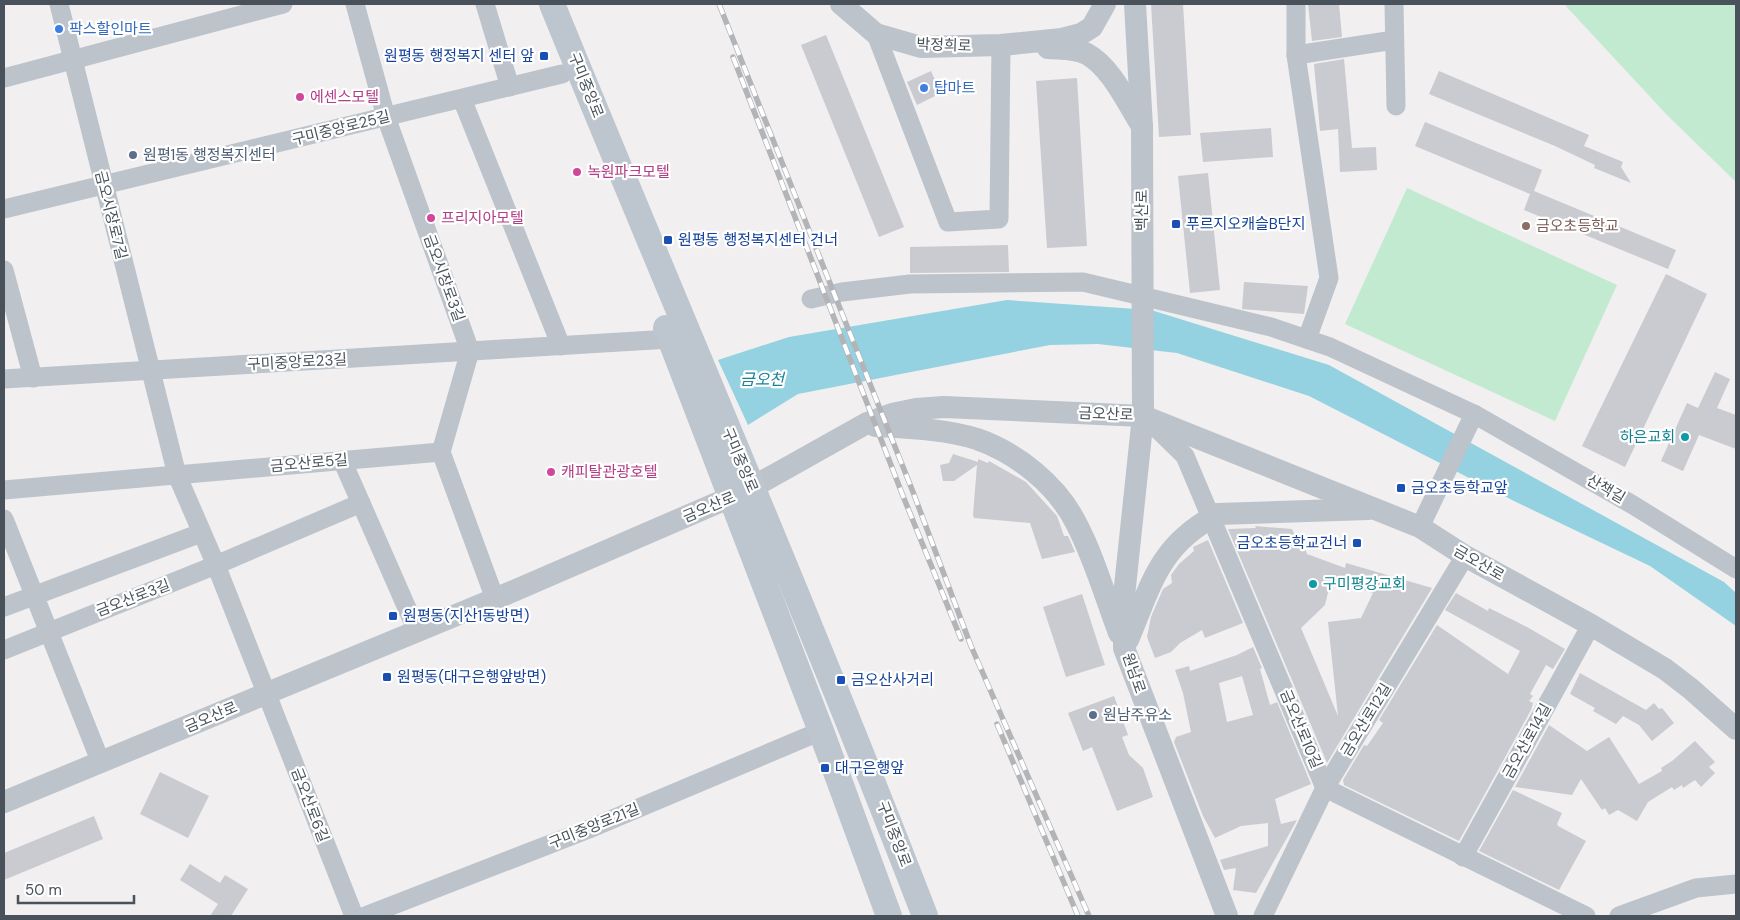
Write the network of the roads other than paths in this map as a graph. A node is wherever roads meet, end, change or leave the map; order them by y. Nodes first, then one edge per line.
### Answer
1 (59, 4) edge
2 (283, 4) edge
3 (355, 4) edge
4 (484, 4) edge
5 (533, 4) edge
6 (552, 4) edge
7 (841, 4) edge
8 (1105, 4) edge
9 (1135, 4) edge
10 (1296, 4) edge
11 (1394, 4) edge
12 (876, 34) junction
13 (1394, 40) junction
14 (1001, 45) junction
15 (1296, 55) junction
16 (72, 59) junction
17 (562, 74) junction
18 (4, 78) edge
19 (510, 87) junction
20 (462, 99) junction
21 (1396, 106) dead end
22 (386, 117) junction
23 (1142, 126) junction
24 (104, 185) junction
25 (4, 209) edge
26 (4, 270) edge
27 (1142, 295) junction
28 (811, 300) dead end
29 (670, 339) junction
30 (1307, 339) junction
31 (561, 346) junction
32 (470, 351) junction
33 (150, 370) junction
34 (33, 378) junction
35 (4, 380) edge
36 (1474, 414) junction
37 (1143, 416) junction
38 (862, 426) junction
39 (441, 452) junction
40 (342, 460) junction
41 (177, 475) junction
42 (4, 490) edge
43 (741, 493) junction
44 (361, 503) junction
45 (1376, 508) junction
46 (1212, 517) junction
47 (4, 519) edge
48 (1420, 527) junction
49 (201, 533) junction
50 (1465, 556) junction
51 (216, 566) junction
52 (1736, 569) edge
53 (36, 597) junction
54 (495, 599) junction
55 (4, 607) edge
56 (1591, 625) junction
57 (49, 631) junction
58 (417, 631) junction
59 (1124, 648) junction
60 (4, 650) edge
61 (267, 694) junction
62 (1736, 729) edge
63 (821, 731) junction
64 (101, 763) junction
65 (1325, 788) junction
66 (4, 802) edge
67 (1463, 857) junction
68 (1736, 884) edge
69 (354, 916) edge
70 (364, 916) edge
71 (889, 916) edge
72 (925, 916) edge
73 (1227, 916) edge
74 (1263, 916) edge
75 (1586, 916) edge
76 (1619, 916) edge

1 - 16 street, 금오시장로7길
2 - 16 street
3 - 22 street, 금오시장로3길
4 - 19 street
5 - 17 main road, 구미중앙로
6 - 43 main road, 구미중앙로
7 - 12 street, 박정희로
8 - 14 street
9 - 23 street, 백산로
10 - 15 street
11 - 13 street
12 - 14 street, 박정희로
12 - 14 street
13 - 15 street
13 - 21 street
14 - 23 street
15 - 30 street
16 - 18 street
16 - 24 street, 금오시장로7길
17 - 19 street, 구미중앙로25길
17 - 29 main road, 구미중앙로
19 - 20 street, 구미중앙로25길
20 - 22 street, 구미중앙로25길
20 - 31 street
22 - 24 street, 구미중앙로25길
22 - 32 street, 금오시장로3길
23 - 27 street, 백산로
24 - 25 street, 구미중앙로25길
24 - 33 street, 금오시장로7길
26 - 34 street
27 - 28 street, 산책길
27 - 30 street, 산책길
27 - 37 street, 백산로
29 - 31 street, 구미중앙로23길
29 - 43 main road, 구미중앙로
30 - 36 street, 산책길
31 - 32 street, 구미중앙로23길
32 - 33 street, 구미중앙로23길
32 - 39 street
33 - 34 street, 구미중앙로23길
33 - 41 street
34 - 35 street, 구미중앙로23길
36 - 48 street
36 - 52 street, 산책길
37 - 38 street, 금오산로
37 - 45 street, 금오산로
37 - 46 street, 금오산로10길
37 - 59 street, 원남로
38 - 43 street, 금오산로
38 - 59 street
39 - 40 street, 금오산로5길
39 - 54 street
40 - 41 street, 금오산로5길
40 - 44 street
41 - 42 street
41 - 49 street
43 - 54 street, 금오산로
43 - 63 main road, 구미중앙로
43 - 72 main road, 구미중앙로
44 - 51 street
44 - 58 street
45 - 46 street
45 - 48 street, 금오산로
46 - 59 street
46 - 65 street, 금오산로10길
47 - 53 street
48 - 50 street, 금오산로
49 - 51 street
49 - 53 street
50 - 56 street, 금오산로
50 - 65 street, 금오산로12길
51 - 57 street, 금오산로3길
51 - 61 street
53 - 55 street
53 - 57 street
54 - 58 street, 금오산로
56 - 62 street, 금오산로
56 - 67 street, 금오산로14길
57 - 60 street, 금오산로3길
57 - 64 street
58 - 61 street, 금오산로
59 - 73 street, 원남로
61 - 64 street, 금오산로
61 - 69 street, 금오산로6길
63 - 70 street, 구미중앙로21길
63 - 71 main road, 구미중앙로
64 - 66 street, 금오산로
65 - 67 street, 금오산로10길
65 - 74 street, 금오산로12길
67 - 75 street, 금오산로10길
68 - 76 street

